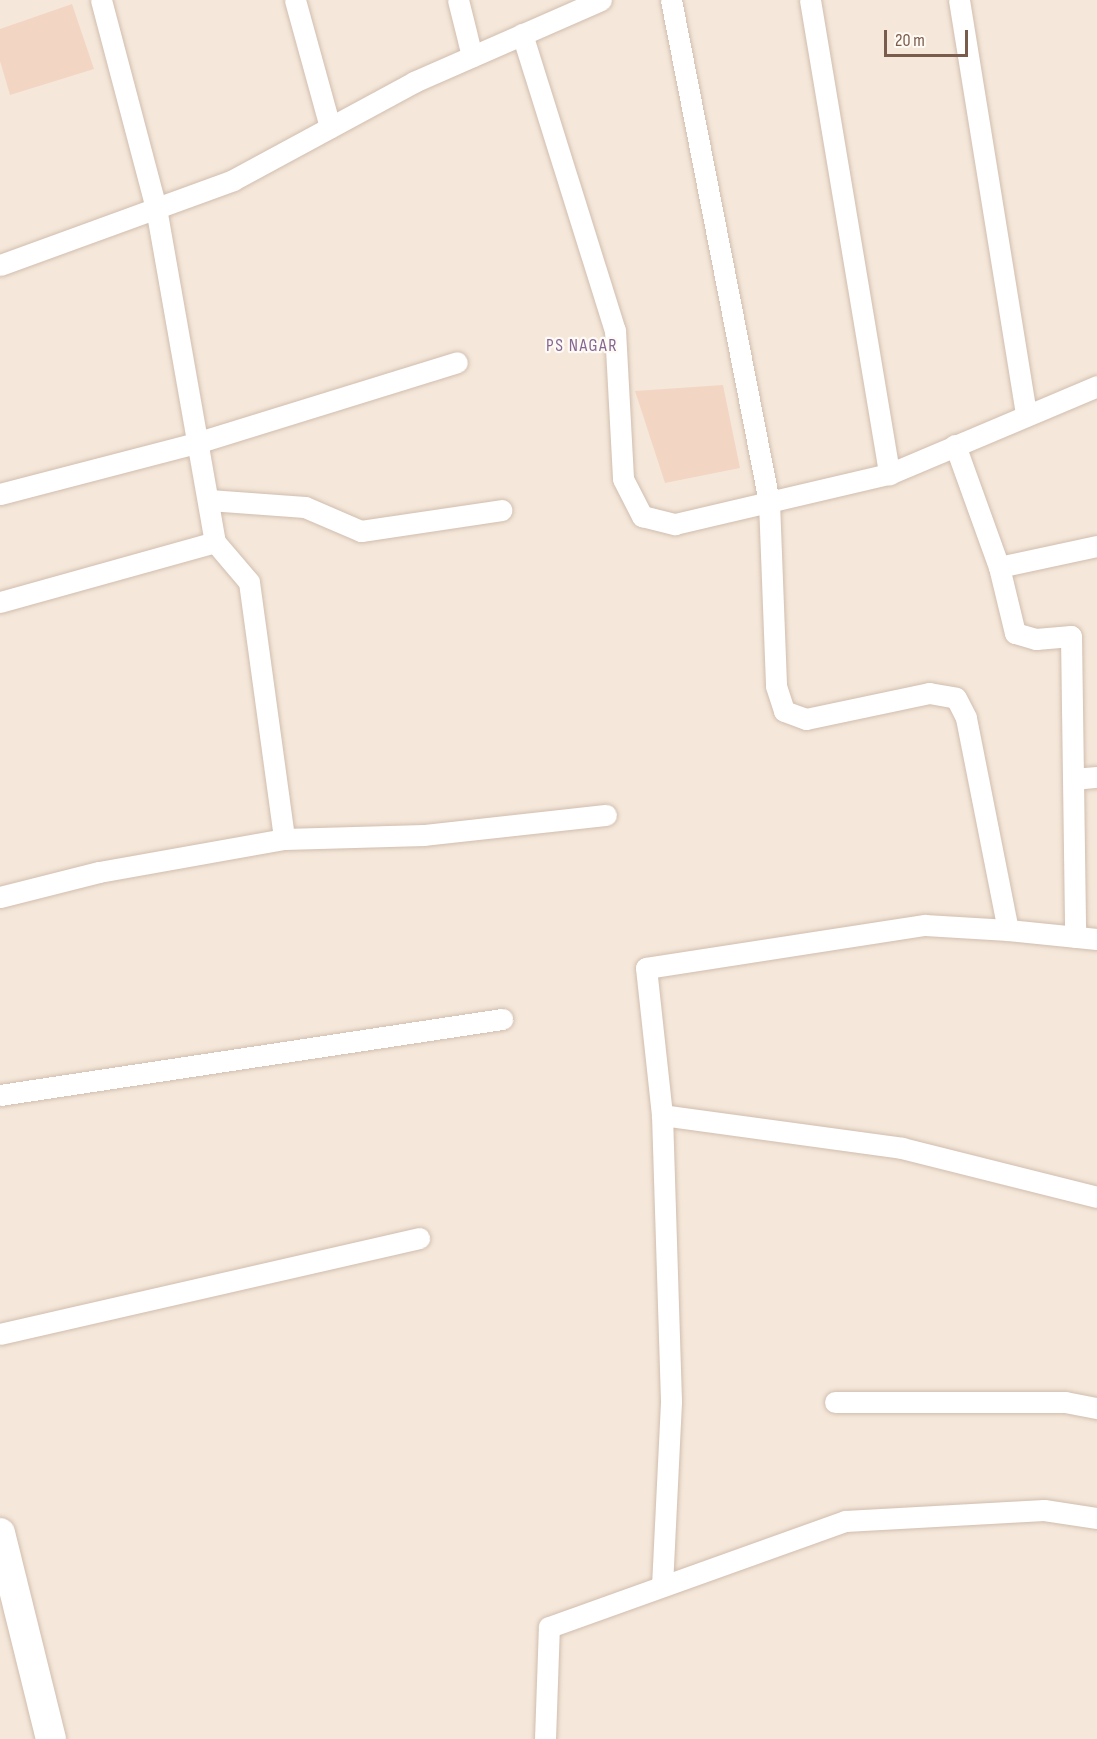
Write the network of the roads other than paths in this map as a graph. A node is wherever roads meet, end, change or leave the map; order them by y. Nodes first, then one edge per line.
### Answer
1 (101, 0) edge
2 (295, 0) edge
3 (458, 0) edge
4 (601, 0) edge
5 (671, 0) edge
6 (810, 0) edge
7 (959, 0) edge
8 (522, 34) junction
9 (472, 56) junction
10 (330, 127) junction
11 (156, 208) junction
12 (0, 265) edge
13 (458, 362) dead end
14 (1097, 386) edge
15 (1026, 415) junction
16 (196, 443) junction
17 (955, 445) junction
18 (889, 474) junction
19 (0, 494) edge
20 (208, 500) junction
21 (769, 502) junction
22 (501, 510) dead end
23 (214, 542) junction
24 (1097, 546) edge
25 (999, 567) junction
26 (0, 602) edge
27 (1097, 777) edge
28 (1073, 779) junction
29 (606, 815) dead end
30 (284, 839) junction
31 (0, 897) edge
32 (1008, 930) junction
33 (1075, 937) junction
34 (1097, 939) edge
35 (502, 1019) dead end
36 (0, 1095) edge
37 (662, 1115) junction
38 (1097, 1197) edge
39 (419, 1238) dead end
40 (0, 1334) edge
41 (835, 1402) dead end
42 (1097, 1408) edge
43 (1097, 1518) edge
44 (0, 1533) edge
45 (662, 1586) junction
46 (51, 1739) edge
47 (545, 1739) edge

1 - 11 street
2 - 10 street
3 - 9 street
4 - 8 street
5 - 21 street
6 - 18 street
7 - 15 street
8 - 9 street
8 - 21 street
9 - 10 street
10 - 11 street
11 - 12 street
11 - 16 street
13 - 16 street
14 - 15 street
15 - 17 street
16 - 19 street
16 - 20 street
17 - 18 street
17 - 25 street
18 - 21 street
20 - 22 street
20 - 23 street
21 - 32 street
23 - 26 street
23 - 30 street
24 - 25 street
25 - 28 street
27 - 28 street
28 - 33 street
29 - 30 street
30 - 31 street
32 - 33 street
32 - 37 street
33 - 34 street
35 - 36 street
37 - 38 street
37 - 45 street
39 - 40 street
41 - 42 street
43 - 45 street
44 - 46 main road
45 - 47 street

